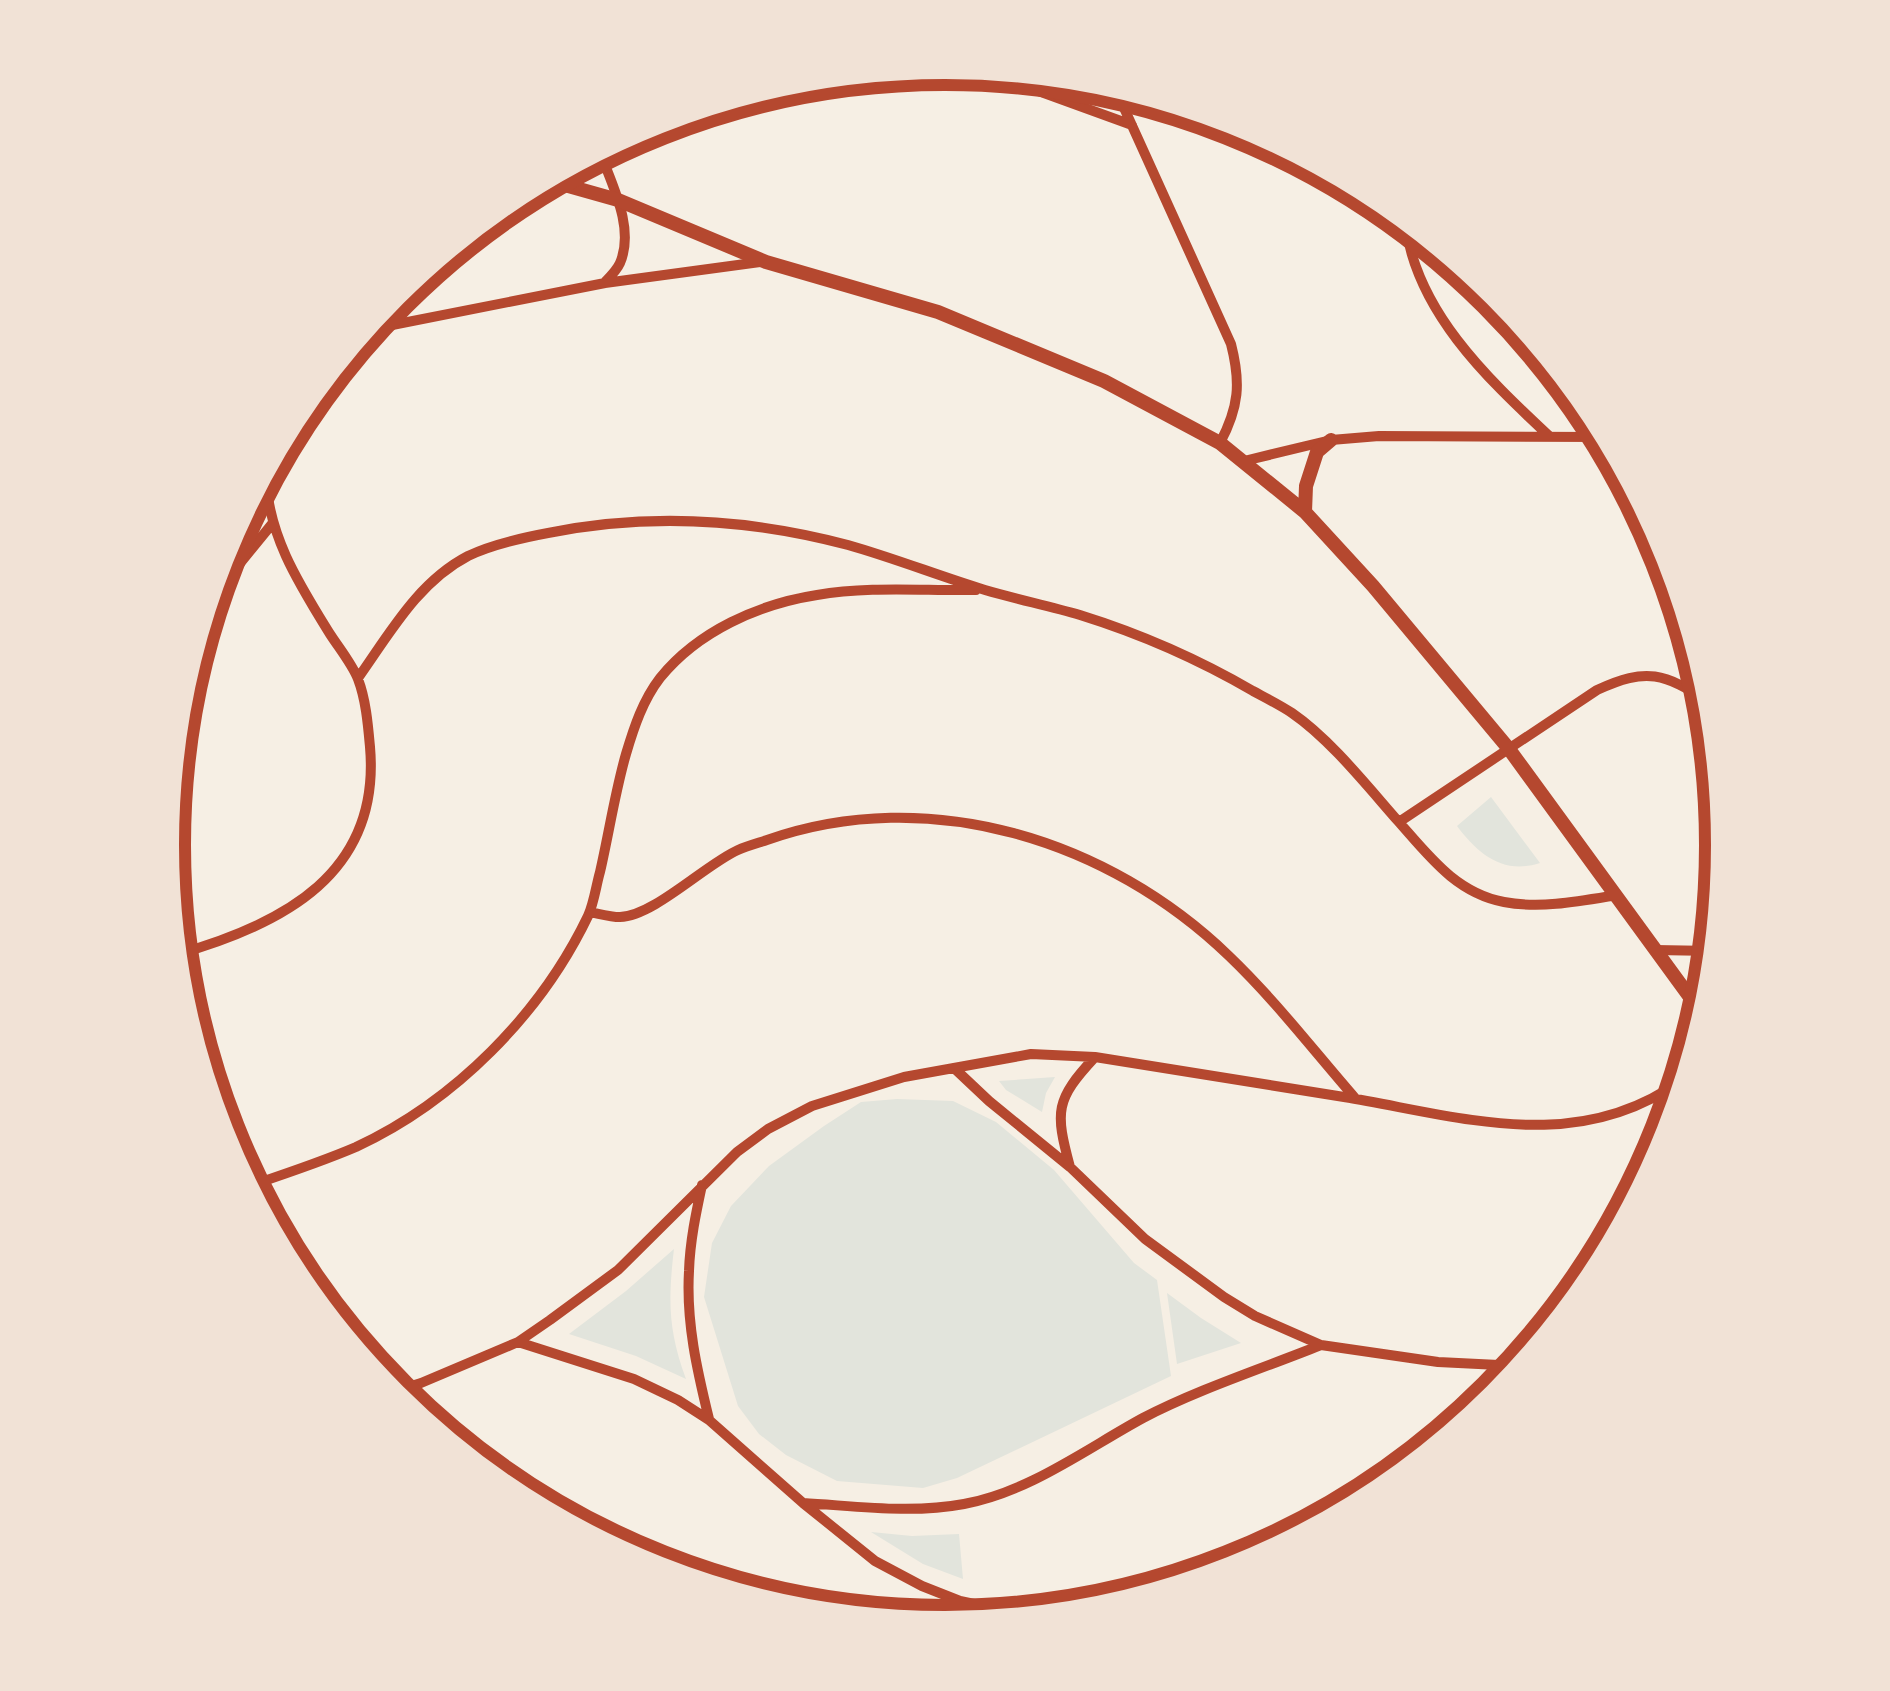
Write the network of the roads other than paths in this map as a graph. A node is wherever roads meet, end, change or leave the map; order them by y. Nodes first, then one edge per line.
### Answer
1 (1040, 92) edge
2 (1124, 107) edge
3 (1132, 125) junction
4 (605, 165) edge
5 (567, 186) edge
6 (618, 200) junction
7 (1411, 244) edge
8 (766, 262) junction
9 (605, 283) junction
10 (391, 325) edge
11 (1548, 436) junction
12 (1586, 437) edge
13 (1332, 440) junction
14 (1220, 443) junction
15 (1244, 460) junction
16 (269, 498) edge
17 (1305, 512) junction
18 (272, 524) junction
19 (238, 566) edge
20 (985, 590) junction
21 (358, 678) junction
22 (1689, 690) edge
23 (1509, 749) junction
24 (1399, 822) junction
25 (1617, 895) junction
26 (590, 912) junction
27 (192, 949) edge
28 (1655, 950) junction
29 (1698, 951) edge
30 (1690, 998) edge
31 (1095, 1057) junction
32 (954, 1068) junction
33 (1664, 1093) edge
34 (1356, 1098) junction
35 (1070, 1167) junction
36 (263, 1182) edge
37 (702, 1184) junction
38 (518, 1342) junction
39 (1321, 1345) junction
40 (1500, 1365) edge
41 (411, 1386) edge
42 (710, 1420) junction
43 (802, 1502) junction
44 (979, 1605) edge

1 - 3 street
2 - 3 street
3 - 14 street
4 - 6 street
5 - 6 main road
6 - 8 main road
6 - 9 street
7 - 11 street
8 - 9 street
8 - 14 main road
9 - 10 street
11 - 12 street
11 - 13 street
13 - 15 street
13 - 17 main road
14 - 15 main road
15 - 17 main road
16 - 18 street
17 - 23 main road
18 - 19 street
18 - 21 street
20 - 21 street
20 - 24 street
20 - 26 street
21 - 27 street
22 - 23 street
23 - 24 street
23 - 25 main road
24 - 25 street
25 - 28 main road
26 - 34 street
26 - 36 street
28 - 29 street
28 - 30 main road
31 - 32 street
31 - 34 street
31 - 35 street
32 - 35 street
32 - 37 street
33 - 34 street
35 - 39 street
37 - 38 street
37 - 42 street
38 - 41 street
38 - 42 street
39 - 40 street
39 - 43 street
42 - 43 street
43 - 44 street

